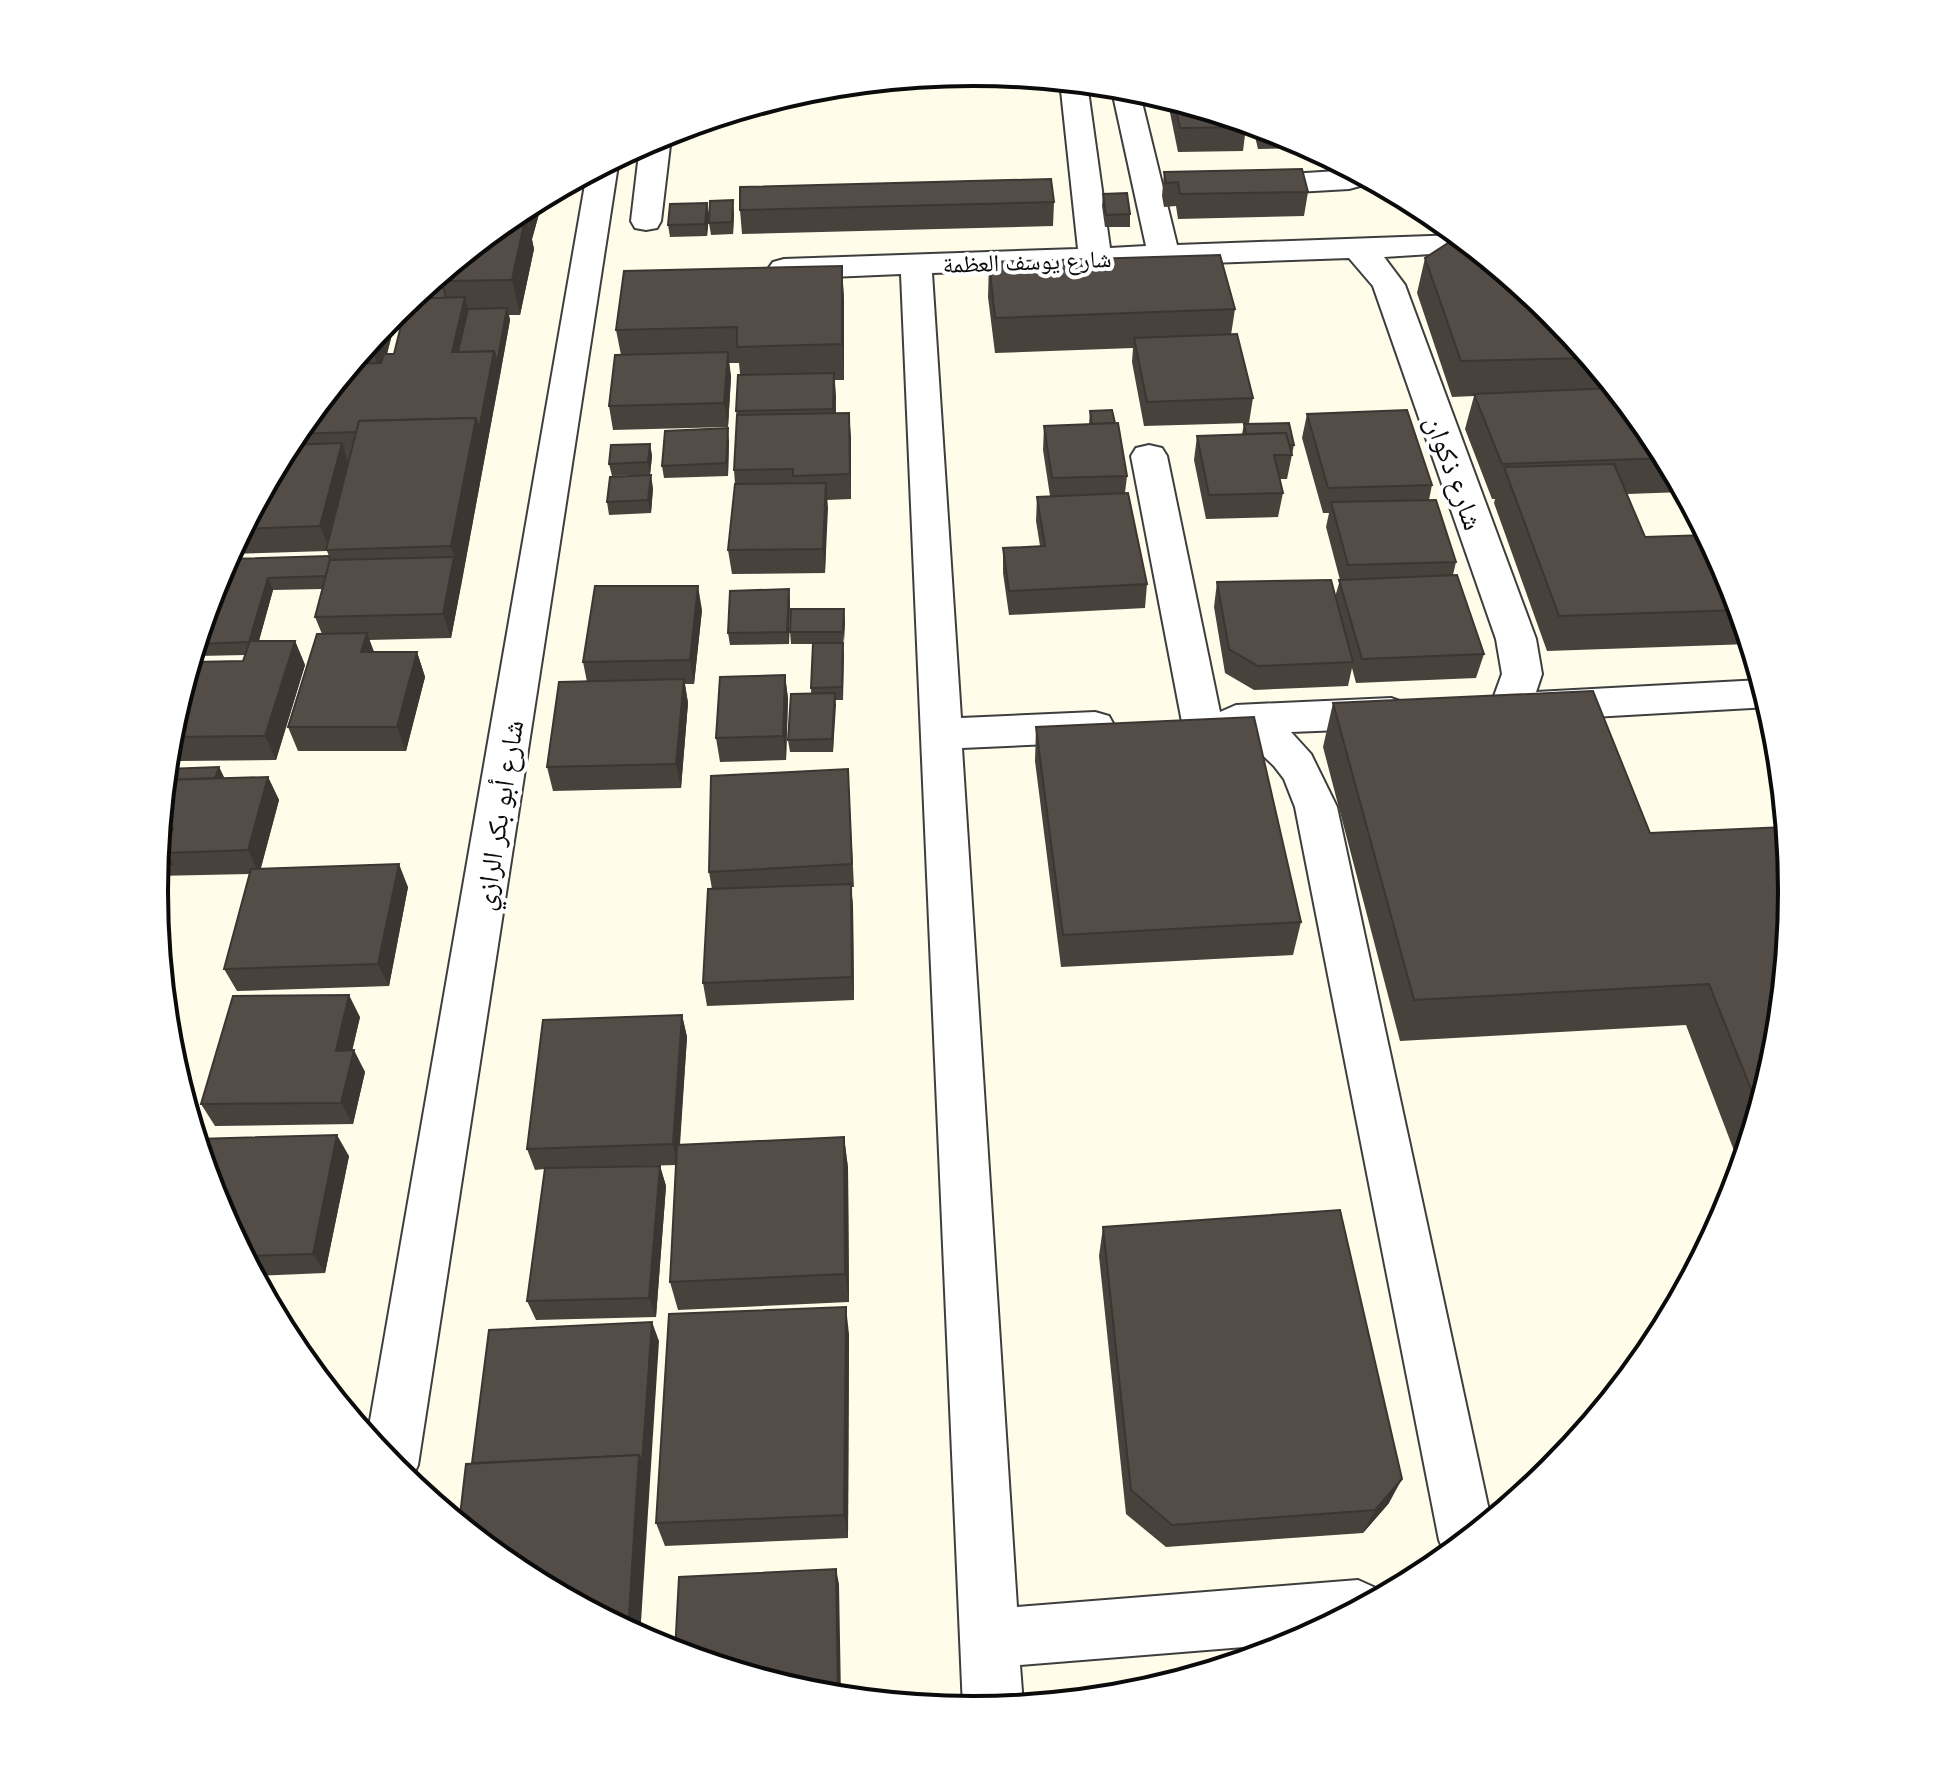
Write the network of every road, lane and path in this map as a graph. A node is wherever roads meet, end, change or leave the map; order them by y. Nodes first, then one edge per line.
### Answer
1 (1075, 93) edge
2 (1127, 101) edge
3 (654, 152) edge
4 (603, 177) edge
5 (1348, 179) edge
6 (1238, 186) edge
7 (646, 221) dead end
8 (1452, 245) edge
9 (1356, 248) junction
10 (1164, 255) junction
11 (1095, 257) junction
12 (916, 264) junction
13 (758, 270) edge
14 (1149, 456) dead end
15 (1754, 695) edge
16 (1431, 711) edge
17 (1205, 722) junction
18 (1126, 725) edge
19 (943, 734) junction
20 (393, 1448) edge
21 (1465, 1529) edge
22 (1333, 1611) edge
23 (990, 1638) junction
24 (992, 1695) edge

1 - 11 street
2 - 10 street
3 - 7 street
4 - 20 street, شارع أبو بكر الرازي
5 - 6 street
8 - 9 street, شارع يوسف العظمة
9 - 10 street, شارع يوسف العظمة
9 - 15 street, شارع ذكوان
10 - 11 street, شارع يوسف العظمة
11 - 12 street, شارع يوسف العظمة
12 - 13 street, شارع يوسف العظمة
12 - 19 street
14 - 17 street
16 - 17 street
17 - 21 street
18 - 19 street
19 - 23 street
22 - 23 street
23 - 24 street

